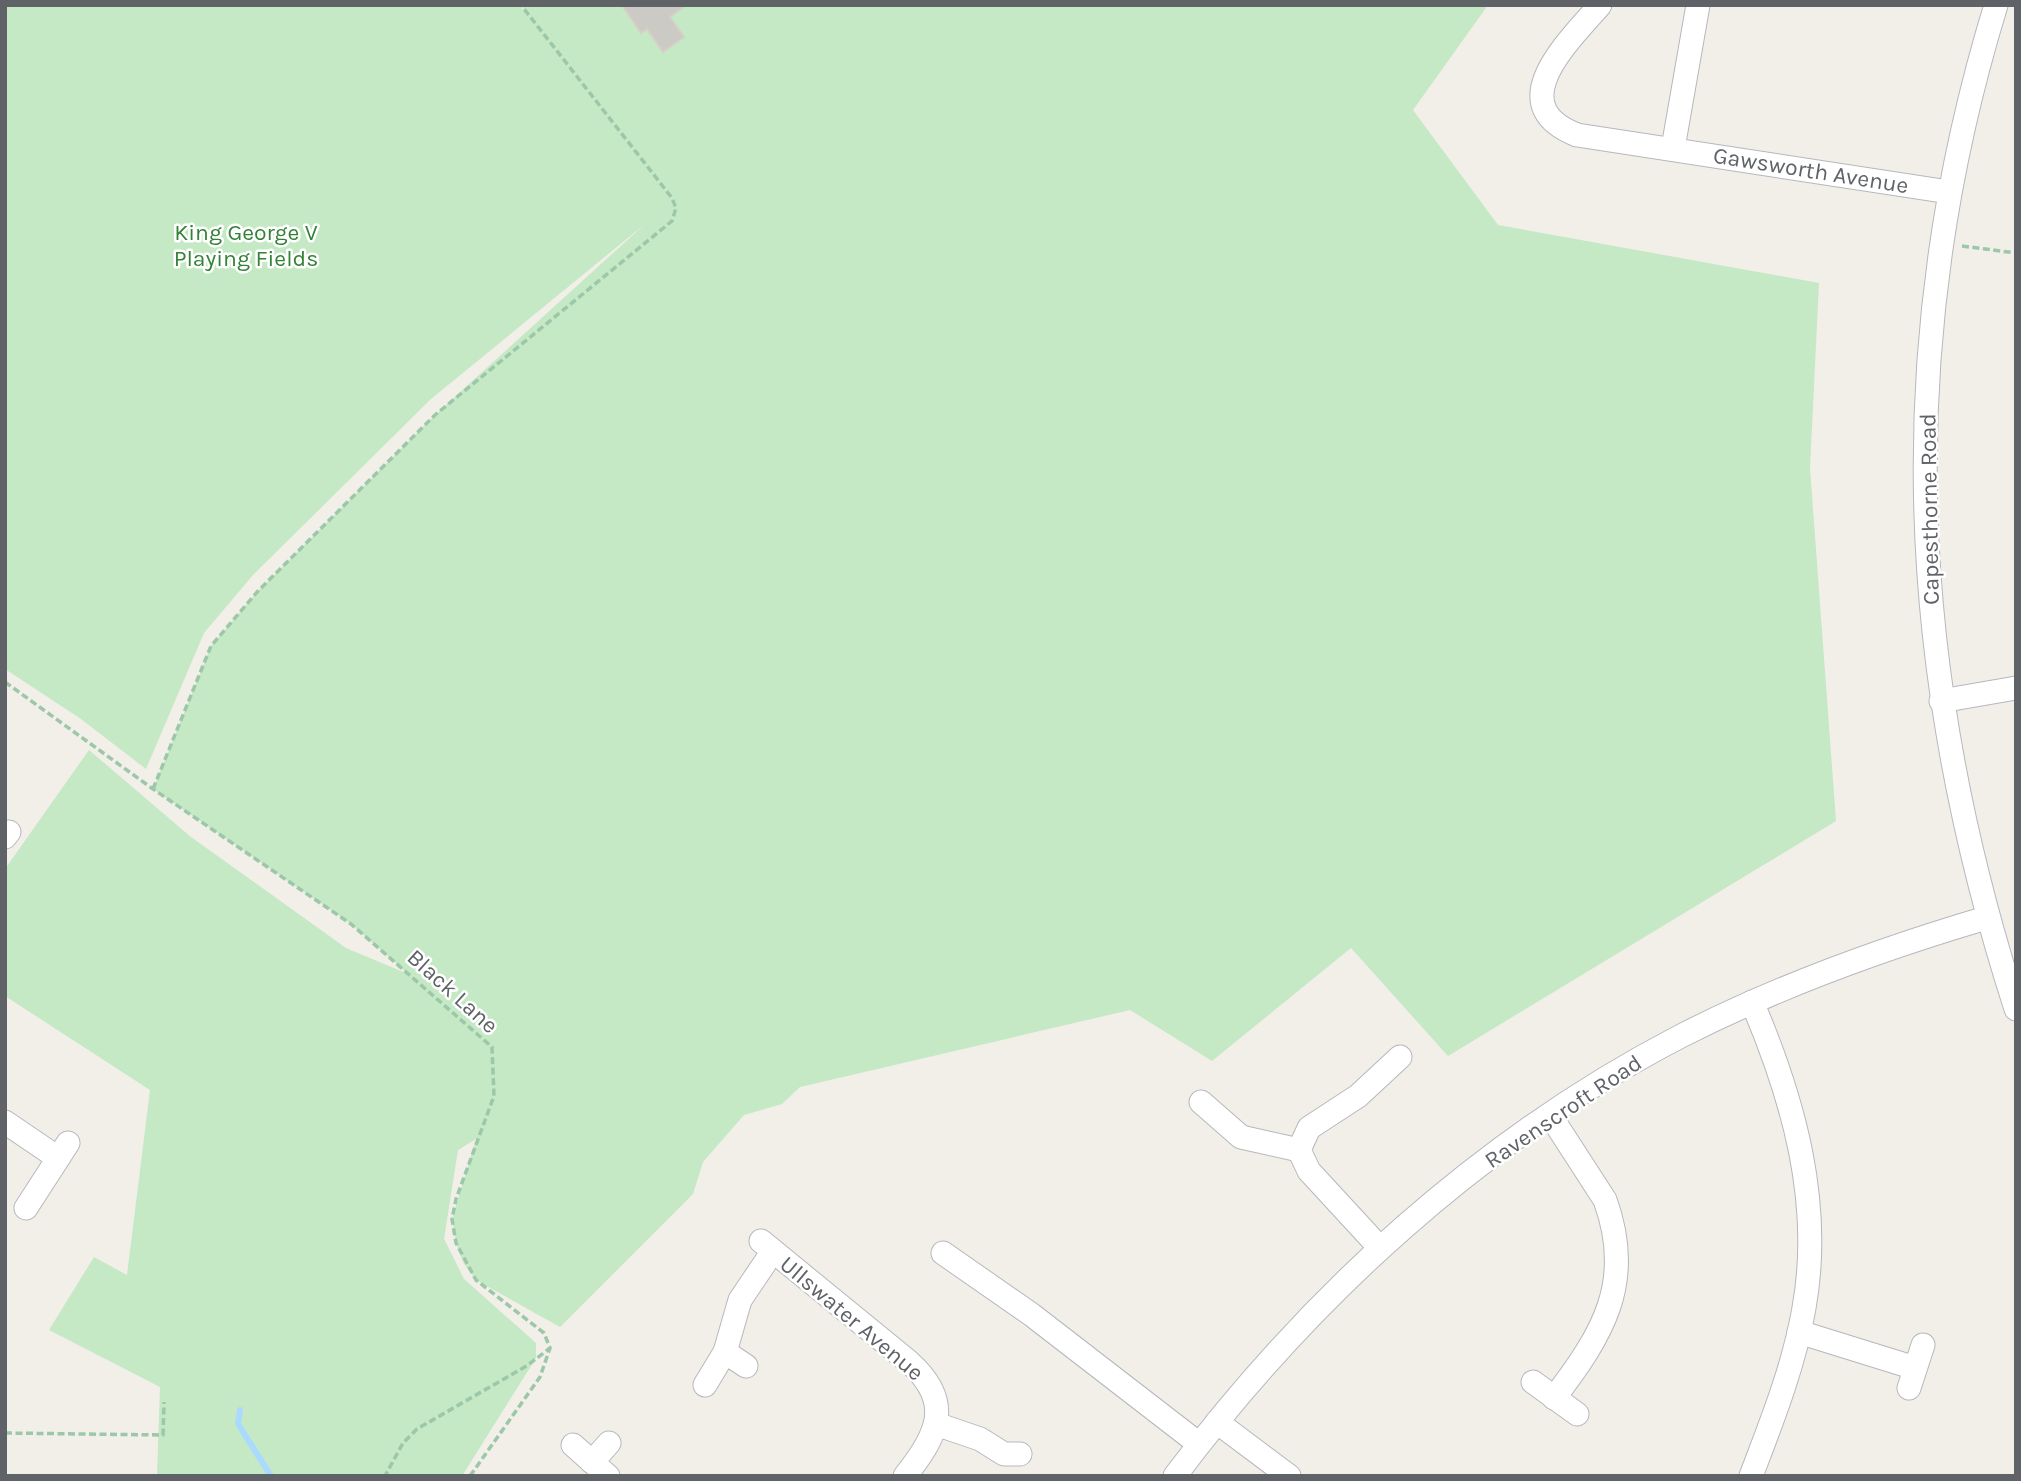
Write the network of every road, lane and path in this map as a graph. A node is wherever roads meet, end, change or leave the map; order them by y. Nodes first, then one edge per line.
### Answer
1 (521, 5) edge
2 (1600, 5) edge
3 (1698, 5) edge
4 (1996, 5) edge
5 (1673, 148) junction
6 (1949, 192) junction
7 (1941, 243) junction
8 (2016, 253) edge
9 (5, 682) edge
10 (2016, 688) edge
11 (1941, 701) junction
12 (153, 789) junction
13 (1986, 918) junction
14 (1752, 1002) junction
15 (2016, 1009) edge
16 (1400, 1058) dead end
17 (1201, 1102) dead end
18 (1550, 1115) junction
19 (5, 1122) edge
20 (1299, 1150) junction
21 (26, 1208) dead end
22 (1380, 1248) junction
23 (943, 1253) dead end
24 (1799, 1332) junction
25 (1923, 1345) dead end
26 (550, 1348) junction
27 (725, 1352) junction
28 (746, 1366) dead end
29 (1533, 1382) dead end
30 (705, 1385) dead end
31 (1554, 1398) junction
32 (164, 1402) dead end
33 (1577, 1414) dead end
34 (1217, 1422) junction
35 (936, 1424) junction
36 (5, 1433) edge
37 (609, 1443) dead end
38 (1199, 1444) junction
39 (573, 1445) dead end
40 (1020, 1454) dead end
41 (600, 1469) edge
42 (385, 1476) edge
43 (470, 1476) edge
44 (905, 1476) edge
45 (1175, 1476) edge
46 (1289, 1476) edge
47 (1751, 1476) edge

1 - 12 path
2 - 5 street, Gawsworth Avenue
3 - 5 street
4 - 6 street, Capesthorne Road
5 - 6 street, Gawsworth Avenue
6 - 7 street, Capesthorne Road
7 - 8 path
7 - 11 street, Capesthorne Road
9 - 12 path, Black Lane
10 - 11 street
11 - 13 street, Capesthorne Road
12 - 26 path, Black Lane
13 - 14 street, Ravenscroft Road
13 - 15 street, Capesthorne Road
14 - 18 street, Ravenscroft Road
14 - 24 street
16 - 20 street
17 - 20 street
18 - 22 street, Ravenscroft Road
18 - 31 street
19 - 21 street
20 - 22 street
22 - 34 street, Ravenscroft Road
23 - 38 street
24 - 25 street
24 - 47 street
26 - 42 path
26 - 43 path
27 - 28 street
27 - 30 street, Ullswater Avenue
27 - 35 street, Ullswater Avenue
29 - 31 street
31 - 33 street
32 - 36 path
34 - 38 street, Ravenscroft Road
34 - 46 street
35 - 40 street
35 - 44 street
37 - 41 street
38 - 45 street, Ravenscroft Road
39 - 41 street

